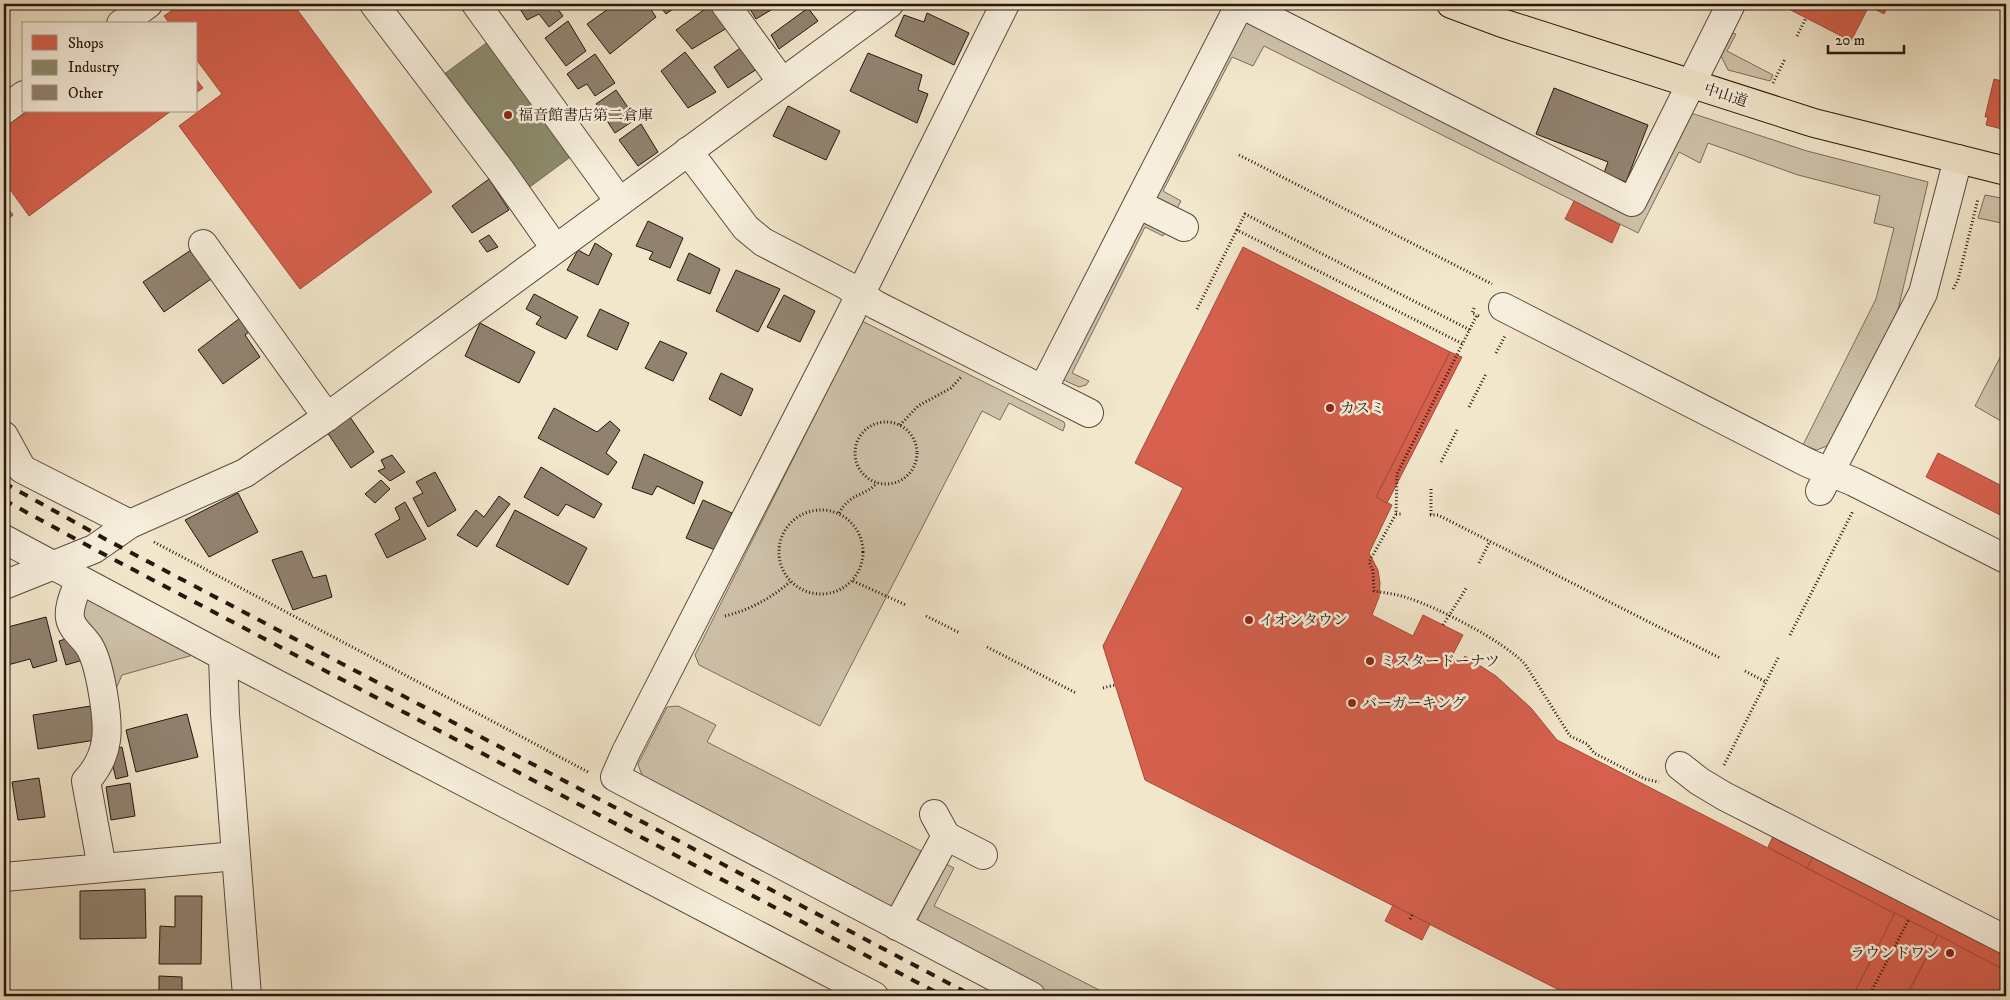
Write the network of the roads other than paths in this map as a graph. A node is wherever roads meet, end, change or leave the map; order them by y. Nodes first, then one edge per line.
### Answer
1 (148, 4) edge
2 (374, 4) edge
3 (476, 4) edge
4 (725, 4) edge
5 (889, 4) edge
6 (1005, 4) edge
7 (1240, 4) edge
8 (1451, 4) edge
9 (1731, 4) edge
10 (124, 22) edge
11 (782, 82) junction
12 (1692, 84) junction
13 (22, 96) edge
14 (4, 110) edge
15 (688, 151) junction
16 (1958, 159) junction
17 (2006, 171) edge
18 (619, 202) junction
19 (1138, 204) junction
20 (1184, 227) dead end
21 (203, 244) dead end
22 (555, 248) junction
23 (860, 294) junction
24 (1487, 313) road end
25 (1043, 389) junction
26 (1089, 413) dead end
27 (327, 417) junction
28 (4, 436) edge
29 (1825, 481) junction
30 (130, 524) junction
31 (4, 540) edge
32 (2006, 559) edge
33 (50, 565) junction
34 (79, 580) junction
35 (4, 585) edge
36 (223, 656) junction
37 (1680, 766) dead end
38 (983, 855) dead end
39 (236, 856) junction
40 (102, 868) junction
41 (4, 877) edge
42 (897, 926) junction
43 (2006, 940) edge
44 (247, 996) edge
45 (874, 996) edge
46 (1031, 996) edge

1 - 10 street
2 - 22 street
3 - 18 street
4 - 11 street
5 - 11 street
6 - 23 street
7 - 12 street
7 - 19 street
8 - 12 highway, 中山道
9 - 12 street
11 - 15 street
12 - 16 highway, 中山道
13 - 14 street
15 - 18 street
15 - 23 street
16 - 17 highway, 中山道
16 - 29 street
18 - 22 street
19 - 20 street
19 - 25 street
21 - 27 street
22 - 27 street
23 - 25 street
23 - 42 street
24 - 29 street
25 - 26 street
27 - 30 street
28 - 30 street
29 - 32 street
30 - 33 street
31 - 33 street
33 - 34 street
33 - 35 street
34 - 36 street
34 - 40 street
36 - 39 street
36 - 45 street
37 - 43 street
38 - 42 street
39 - 40 street
39 - 44 street
40 - 41 street
42 - 46 street

